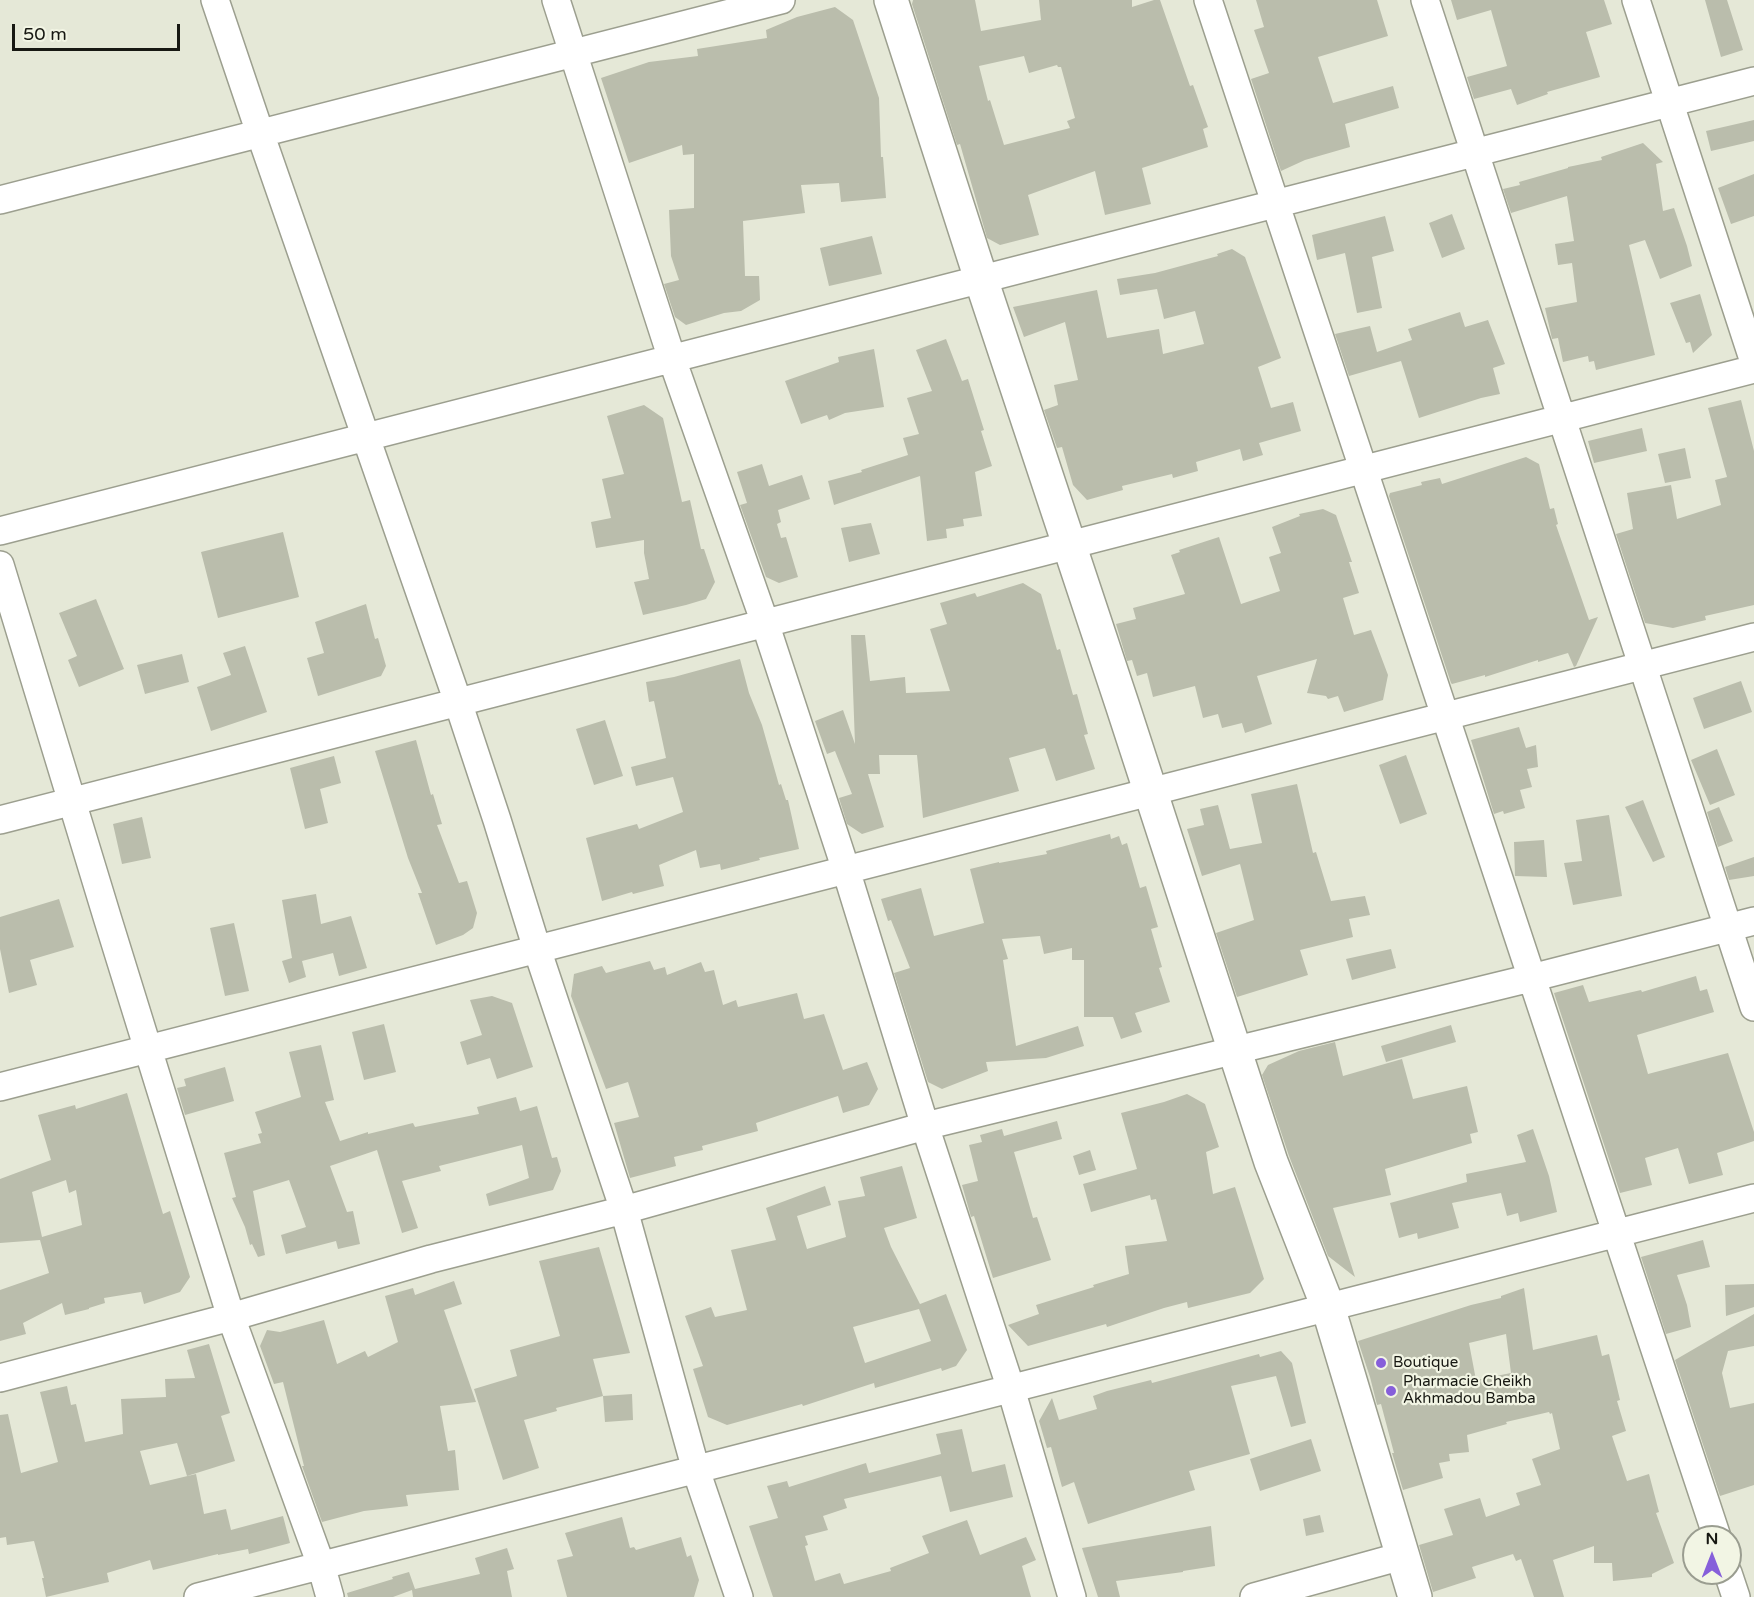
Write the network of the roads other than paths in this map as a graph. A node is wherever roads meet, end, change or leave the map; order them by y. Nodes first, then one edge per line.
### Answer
1 (215, 0) edge
2 (556, 0) edge
3 (781, 0) edge
4 (891, 0) edge
5 (1208, 0) edge
6 (1425, 0) edge
7 (1636, 0) edge
8 (574, 53) junction
9 (1754, 81) edge
10 (1670, 103) junction
11 (260, 134) junction
12 (1475, 152) junction
13 (0, 200) edge
14 (1275, 203) junction
15 (981, 279) junction
16 (672, 358) junction
17 (1754, 362) edge
18 (1754, 369) edge
19 (1561, 418) junction
20 (365, 438) junction
21 (1363, 468) junction
22 (0, 531) edge
23 (1070, 544) junction
24 (0, 565) edge
25 (765, 623) junction
26 (1754, 637) edge
27 (1642, 665) junction
28 (458, 702) junction
29 (1444, 716) junction
30 (1150, 792) junction
31 (72, 801) junction
32 (0, 820) edge
33 (846, 870) junction
34 (1754, 921) edge
35 (1728, 927) junction
36 (537, 949) junction
37 (1531, 978) junction
38 (1754, 1006) edge
39 (148, 1049) junction
40 (1235, 1050) junction
41 (0, 1087) edge
42 (925, 1126) junction
43 (1754, 1198) edge
44 (624, 1210) junction
45 (1616, 1234) junction
46 (1328, 1308) junction
47 (231, 1317) junction
48 (0, 1378) edge
49 (1011, 1389) junction
50 (696, 1470) junction
51 (1713, 1525) edge
52 (1402, 1557) junction
53 (321, 1565) junction
54 (198, 1597) edge
55 (330, 1597) edge
56 (739, 1597) edge
57 (1072, 1597) edge
58 (1254, 1597) edge
59 (1415, 1597) edge

1 - 11 street
2 - 8 street
3 - 8 street
4 - 15 street
5 - 14 street
6 - 12 street
7 - 10 street
8 - 11 street
8 - 16 street
9 - 10 street
10 - 12 street
10 - 17 street
11 - 13 street
11 - 20 street
12 - 14 street
12 - 19 street
14 - 15 street
14 - 21 street
15 - 16 street
15 - 23 street
16 - 20 street
16 - 25 street
18 - 19 street
19 - 21 street
19 - 27 street
20 - 22 street
20 - 28 street
21 - 23 street
21 - 29 street
23 - 25 street
23 - 30 street
24 - 31 street
25 - 28 street
25 - 33 street
26 - 27 street
27 - 29 street
27 - 35 street
28 - 31 street
28 - 36 street
29 - 30 street
29 - 37 street
30 - 33 street
30 - 40 street
31 - 32 street
31 - 39 street
33 - 36 street
33 - 42 street
34 - 35 street
35 - 37 street
35 - 38 street
36 - 39 street
36 - 44 street
37 - 40 street
37 - 45 street
39 - 41 street
39 - 47 street
40 - 42 street
40 - 46 street
42 - 44 street
42 - 49 street
43 - 45 street
44 - 47 street
44 - 50 street
45 - 46 street
45 - 51 street
46 - 49 street
46 - 52 street
47 - 48 street
47 - 53 street
49 - 50 street
49 - 57 street
50 - 53 street
50 - 56 street
52 - 58 street
52 - 59 street
53 - 54 street
53 - 55 street

